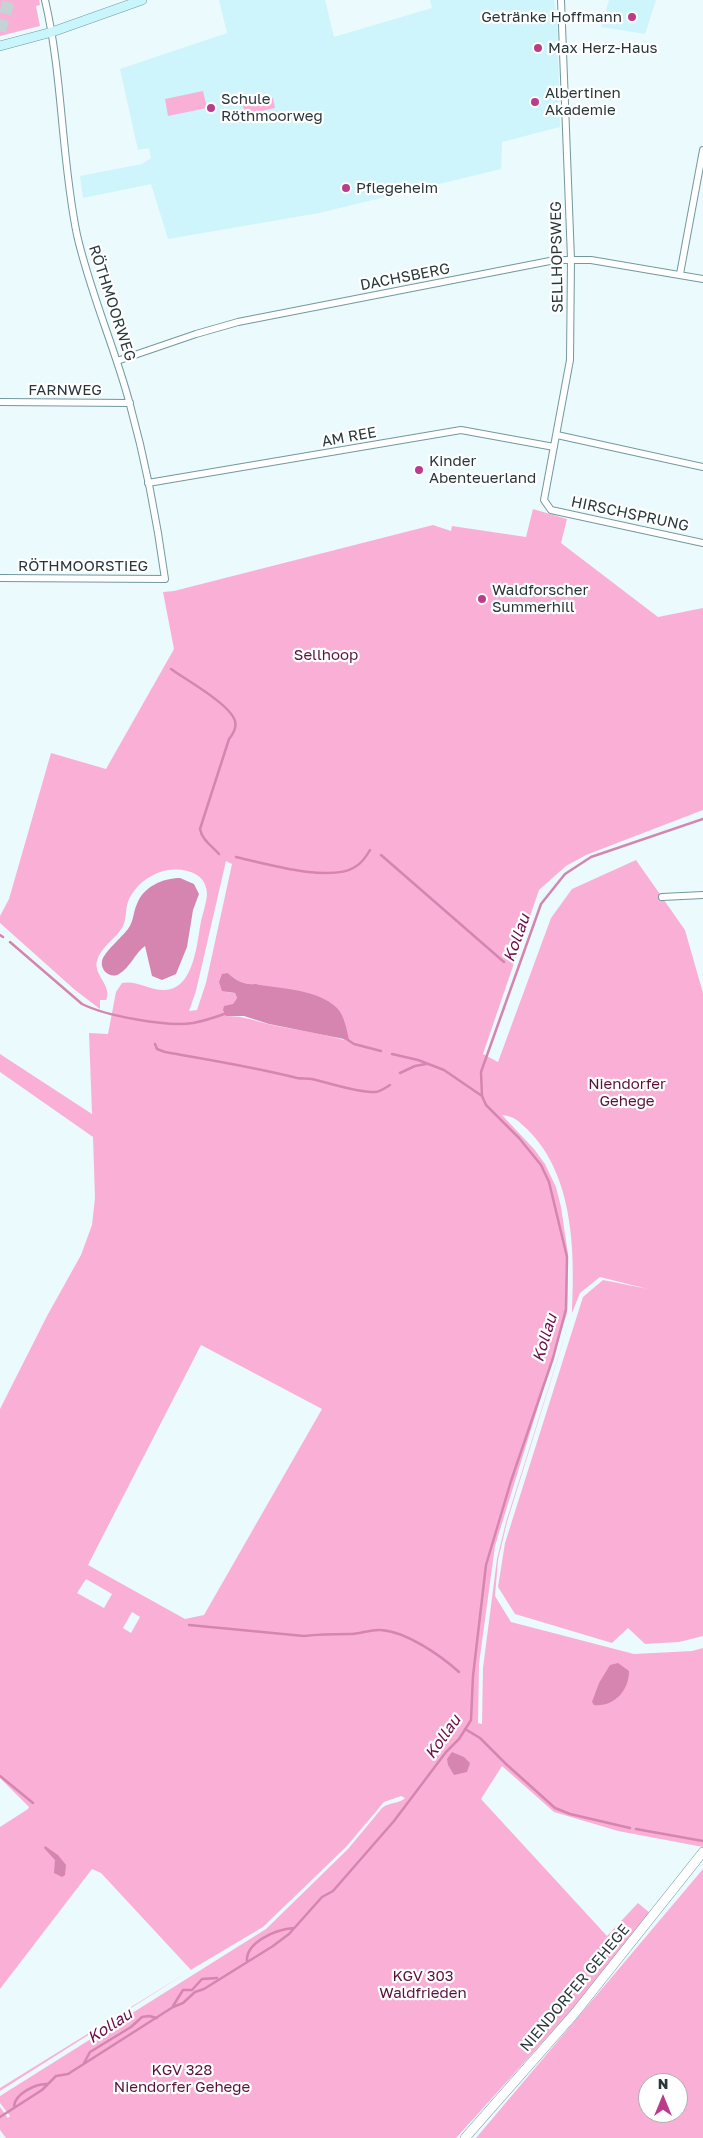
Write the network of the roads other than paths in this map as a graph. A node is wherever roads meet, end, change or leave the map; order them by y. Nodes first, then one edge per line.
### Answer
1 (45, 0) edge
2 (142, 0) edge
3 (561, 0) edge
4 (52, 32) junction
5 (0, 46) edge
6 (703, 150) edge
7 (570, 259) junction
8 (680, 274) junction
9 (703, 279) edge
10 (117, 361) junction
11 (0, 402) edge
12 (130, 403) junction
13 (556, 435) junction
14 (554, 447) junction
15 (703, 467) edge
16 (148, 483) junction
17 (551, 510) joint
18 (703, 543) edge
19 (0, 578) edge
20 (165, 579) joint
21 (703, 895) edge
22 (662, 897) dead end
23 (703, 1852) edge
24 (465, 2138) edge

1 - 4 street, RÖTHMOORWEG
2 - 4 main road
3 - 7 street, SELLHOPSWEG
4 - 5 main road
4 - 10 street, RÖTHMOORWEG
6 - 8 street
7 - 8 street, DACHSBERG
7 - 10 street, DACHSBERG
7 - 13 street, SELLHOPSWEG
8 - 9 street, DACHSBERG
10 - 12 street, RÖTHMOORWEG
11 - 12 street, FARNWEG
12 - 16 street, RÖTHMOORWEG
13 - 14 street, SELLHOPSWEG
13 - 15 street
14 - 16 street, AM REE
14 - 17 street, SELLHOPSWEG
16 - 20 street, RÖTHMOORWEG
17 - 18 street, HIRSCHSPRUNG
19 - 20 street, RÖTHMOORSTIEG
21 - 22 street
23 - 24 street, NIENDORFER GEHEGE

